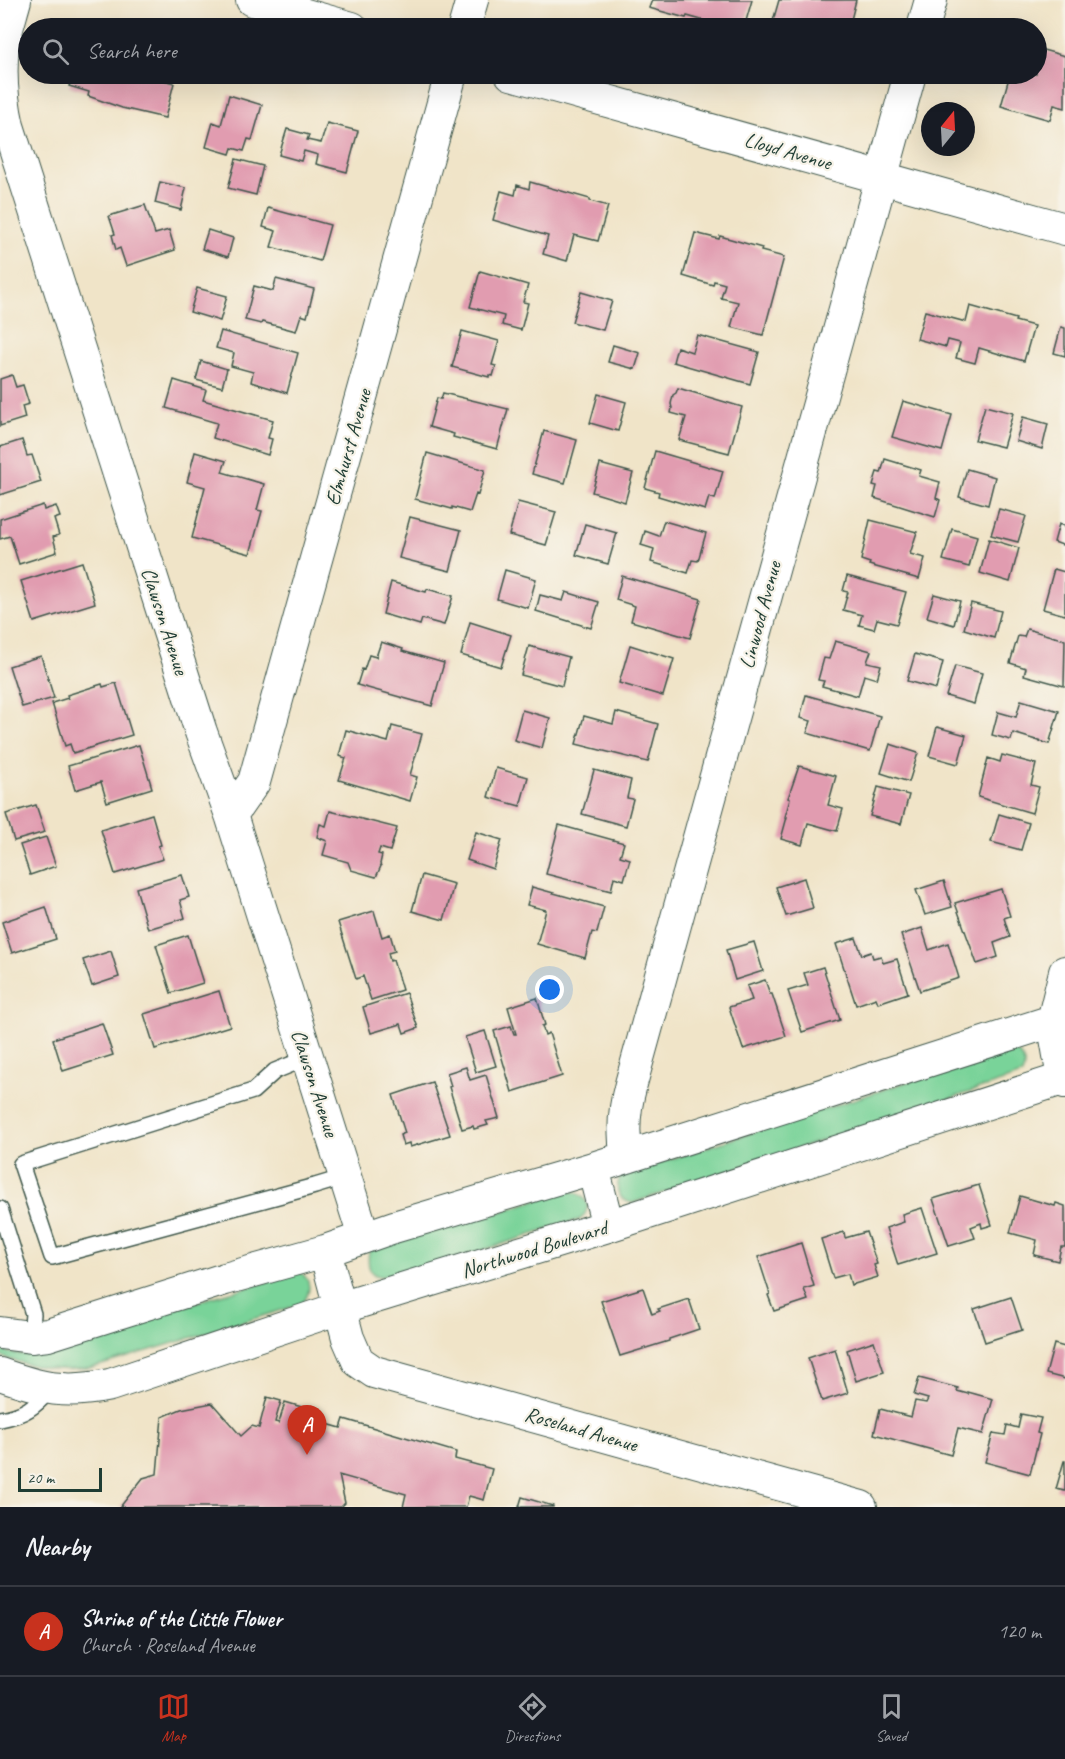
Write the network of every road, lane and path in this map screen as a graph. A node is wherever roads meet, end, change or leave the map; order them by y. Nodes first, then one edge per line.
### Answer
1 (15, 0) edge
2 (252, 0) edge
3 (472, 0) edge
4 (931, 0) edge
5 (316, 18) edge
6 (467, 18) edge
7 (926, 18) edge
8 (448, 84) edge
9 (547, 84) edge
10 (907, 84) edge
11 (883, 178) junction
12 (1065, 230) edge
13 (231, 815) junction
14 (1065, 972) edge
15 (1059, 1019) edge
16 (307, 1058) junction
17 (1064, 1079) edge
18 (627, 1157) junction
19 (593, 1168) junction
20 (345, 1177) junction
21 (0, 1209) edge
22 (608, 1226) junction
23 (364, 1237) junction
24 (325, 1251) junction
25 (340, 1308) junction
26 (0, 1333) edge
27 (32, 1337) junction
28 (0, 1374) edge
29 (51, 1389) junction
30 (0, 1419) edge
31 (861, 1507) edge

1 - 13 street, Clawson Avenue
2 - 5 street
3 - 6 street
4 - 7 street
8 - 13 street, Elmhurst Avenue
9 - 11 street, Lloyd Avenue
10 - 11 street, Linwood Avenue
11 - 12 street, Lloyd Avenue
11 - 18 street, Linwood Avenue
13 - 16 street, Clawson Avenue
14 - 15 street
15 - 17 street
15 - 18 street
16 - 20 street, Clawson Avenue
16 - 20 lane
17 - 22 street, Northwood Boulevard
18 - 19 street
19 - 22 street
19 - 23 street
20 - 23 street, Clawson Avenue
21 - 27 lane
22 - 25 street, Northwood Boulevard
23 - 24 street
24 - 25 street, Roseland Avenue
24 - 27 street
25 - 29 street, Northwood Boulevard
25 - 31 street, Roseland Avenue
26 - 27 street
28 - 29 street, Northwood Boulevard
29 - 30 lane

